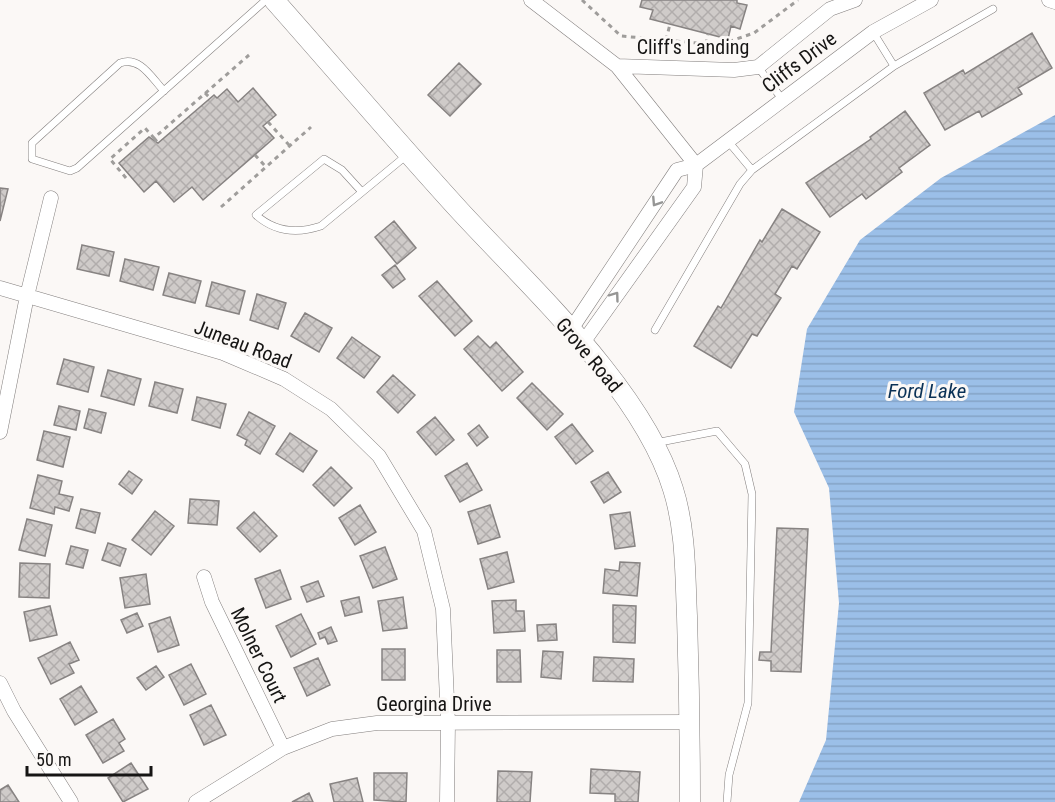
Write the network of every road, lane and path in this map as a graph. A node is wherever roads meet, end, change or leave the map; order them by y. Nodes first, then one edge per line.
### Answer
1 (266, 0) edge
2 (274, 0) edge
3 (531, 0) edge
4 (582, 0) edge
5 (798, 0) edge
6 (855, 0) edge
7 (931, 0) edge
8 (1049, 0) edge
9 (1055, 2) edge
10 (993, 9) dead end
11 (670, 24) dead end
12 (873, 32) junction
13 (708, 34) dead end
14 (666, 40) junction
15 (706, 44) junction
16 (249, 55) dead end
17 (617, 66) junction
18 (894, 66) junction
19 (758, 67) junction
20 (164, 91) junction
21 (205, 93) junction
22 (210, 98) dead end
23 (782, 99) junction
24 (268, 122) dead end
25 (311, 127) dead end
26 (154, 138) junction
27 (727, 140) junction
28 (158, 143) dead end
29 (290, 146) junction
30 (409, 153) junction
31 (255, 154) dead end
32 (696, 165) junction
33 (266, 167) junction
34 (752, 170) junction
35 (126, 178) dead end
36 (362, 192) junction
37 (51, 198) dead end
38 (221, 207) dead end
39 (0, 288) edge
40 (27, 296) junction
41 (655, 330) dead end
42 (576, 337) junction
43 (0, 432) edge
44 (655, 443) junction
45 (204, 577) dead end
46 (0, 683) edge
47 (691, 722) junction
48 (448, 723) junction
49 (283, 748) junction
50 (71, 802) edge
51 (196, 802) edge
52 (447, 802) edge
53 (690, 802) edge
54 (728, 802) edge

1 - 20 lane
2 - 30 main road, Grove Road
3 - 17 street, Cliff's Landing
4 - 14 path
5 - 15 path
6 - 19 street, Cliff's Landing
7 - 12 street, Cliffs Drive
8 - 9 street
10 - 18 lane
11 - 14 path
12 - 18 lane
12 - 23 street, Cliffs Drive
13 - 15 path
14 - 15 path
16 - 21 path
17 - 19 street, Cliff's Landing
17 - 32 street, Cliff's Landing
18 - 34 lane
19 - 23 lane
20 - 20 lane
21 - 22 path
21 - 26 path
23 - 27 street, Cliffs Drive
24 - 29 path
25 - 29 path
26 - 28 path
26 - 35 path
27 - 32 street, Cliffs Drive
27 - 34 lane
29 - 33 path
30 - 36 lane
30 - 42 main road, Grove Road
31 - 33 path
42 -> 32 street
32 -> 42 street, Cliffs Drive
33 - 38 path
34 - 41 lane
36 - 36 lane
37 - 40 street
39 - 40 street, Juneau Road
40 - 43 street
40 - 48 street, Juneau Road
42 - 44 main road, Grove Road
44 - 47 main road, Grove Road
44 - 54 lane
45 - 49 street, Molner Court
46 - 50 street
47 - 48 street, Georgina Drive
47 - 53 main road, Grove Road
48 - 49 street, Georgina Drive
48 - 52 street, Juneau Road
49 - 51 street, Georgina Drive

